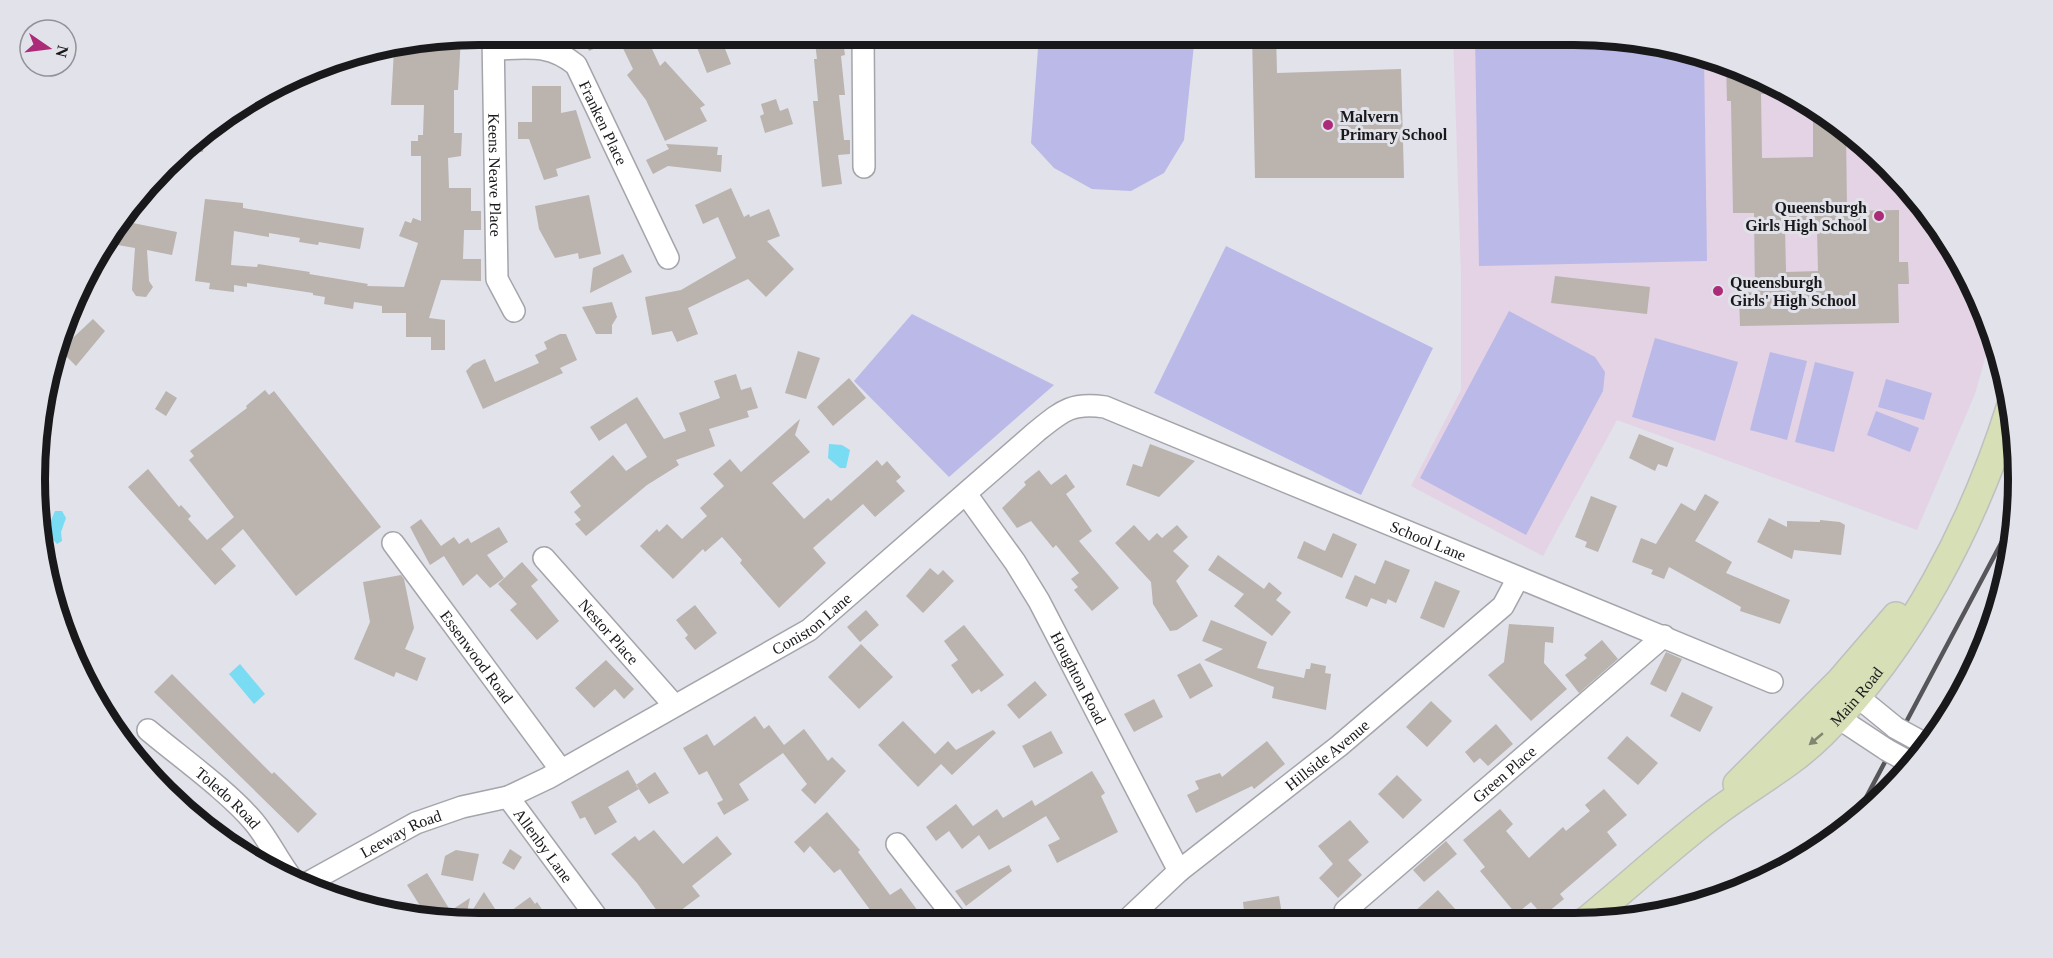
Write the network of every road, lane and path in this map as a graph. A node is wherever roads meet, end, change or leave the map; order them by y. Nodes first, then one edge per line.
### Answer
1 (494, 45) edge
2 (518, 45) edge
3 (863, 45) edge
4 (864, 167) dead end
5 (668, 258) dead end
6 (514, 312) dead end
7 (1083, 404) joint
8 (2004, 426) edge
9 (966, 494) junction
10 (393, 543) dead end
11 (544, 558) dead end
12 (1518, 578) junction
13 (1664, 636) junction
14 (1772, 682) dead end
15 (1848, 689) junction
16 (674, 705) junction
17 (1827, 711) junction
18 (148, 730) dead end
19 (1920, 740) edge
20 (1905, 759) edge
21 (561, 770) junction
22 (508, 797) junction
23 (897, 844) dead end
24 (280, 864) edge
25 (1179, 871) junction
26 (313, 880) edge
27 (1344, 911) dead end
28 (1596, 912) edge
29 (588, 913) edge
30 (951, 913) edge
31 (1134, 913) edge

1 - 6 street, Keens Neave Place
2 - 5 street, Franken Place
3 - 4 street
7 - 9 street, Coniston Lane
7 - 12 street, School Lane
8 - 15 main road, Main Road
9 - 16 street, Coniston Lane
9 - 25 street, Houghton Road
10 - 21 street, Essenwood Road
11 - 16 street, Nestor Place
12 - 13 street, School Lane
12 - 25 street, Hillside Avenue
13 - 14 street, School Lane
13 - 27 street, Green Place
15 - 17 main road, Main Road
15 - 19 street, bridge
16 - 21 street, Coniston Lane
17 - 20 street, bridge
17 - 28 main road, Main Road
18 - 24 street, Toledo Road
21 - 22 street, Coniston Lane
22 - 26 street, Leeway Road
22 - 29 street, Allenby Lane
23 - 30 street
25 - 31 street, Hillside Avenue

